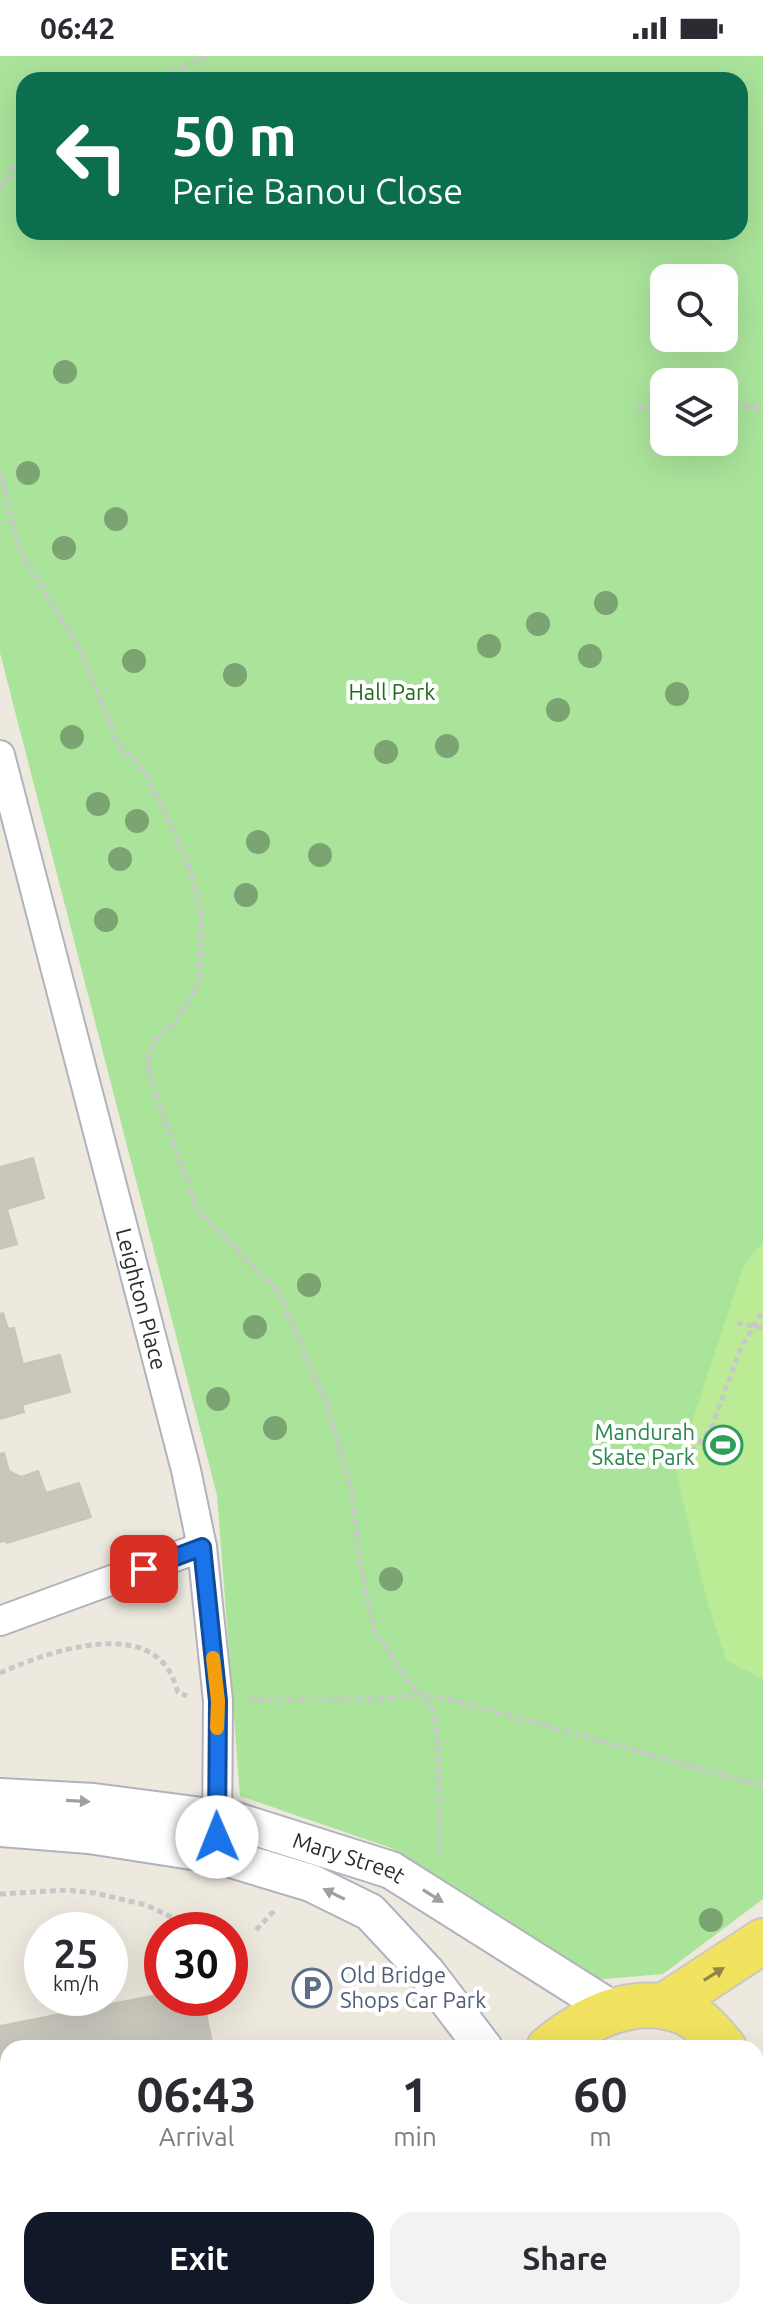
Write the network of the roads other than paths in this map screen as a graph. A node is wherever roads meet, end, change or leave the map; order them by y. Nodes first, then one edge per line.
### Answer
1 (0, 755) edge
2 (202, 1547) junction
3 (0, 1621) edge
4 (0, 1797) edge
5 (216, 1819) junction
6 (0, 1828) edge
7 (218, 1855) junction
8 (763, 1941) edge
9 (664, 2006) junction
10 (613, 2010) junction
11 (478, 2040) edge
12 (559, 2040) edge
13 (717, 2040) edge

1 - 2 street, Leighton Place
2 - 3 street
2 - 5 street, Leighton Place
4 -> 5 street, Mary Street
5 - 7 street, Leighton Place
5 -> 10 street, Mary Street
6 - 7 street, Mary Street
11 -> 7 street, Mary Street
9 -> 8 main road
9 - 10 main road
9 - 13 main road
10 - 12 main road

